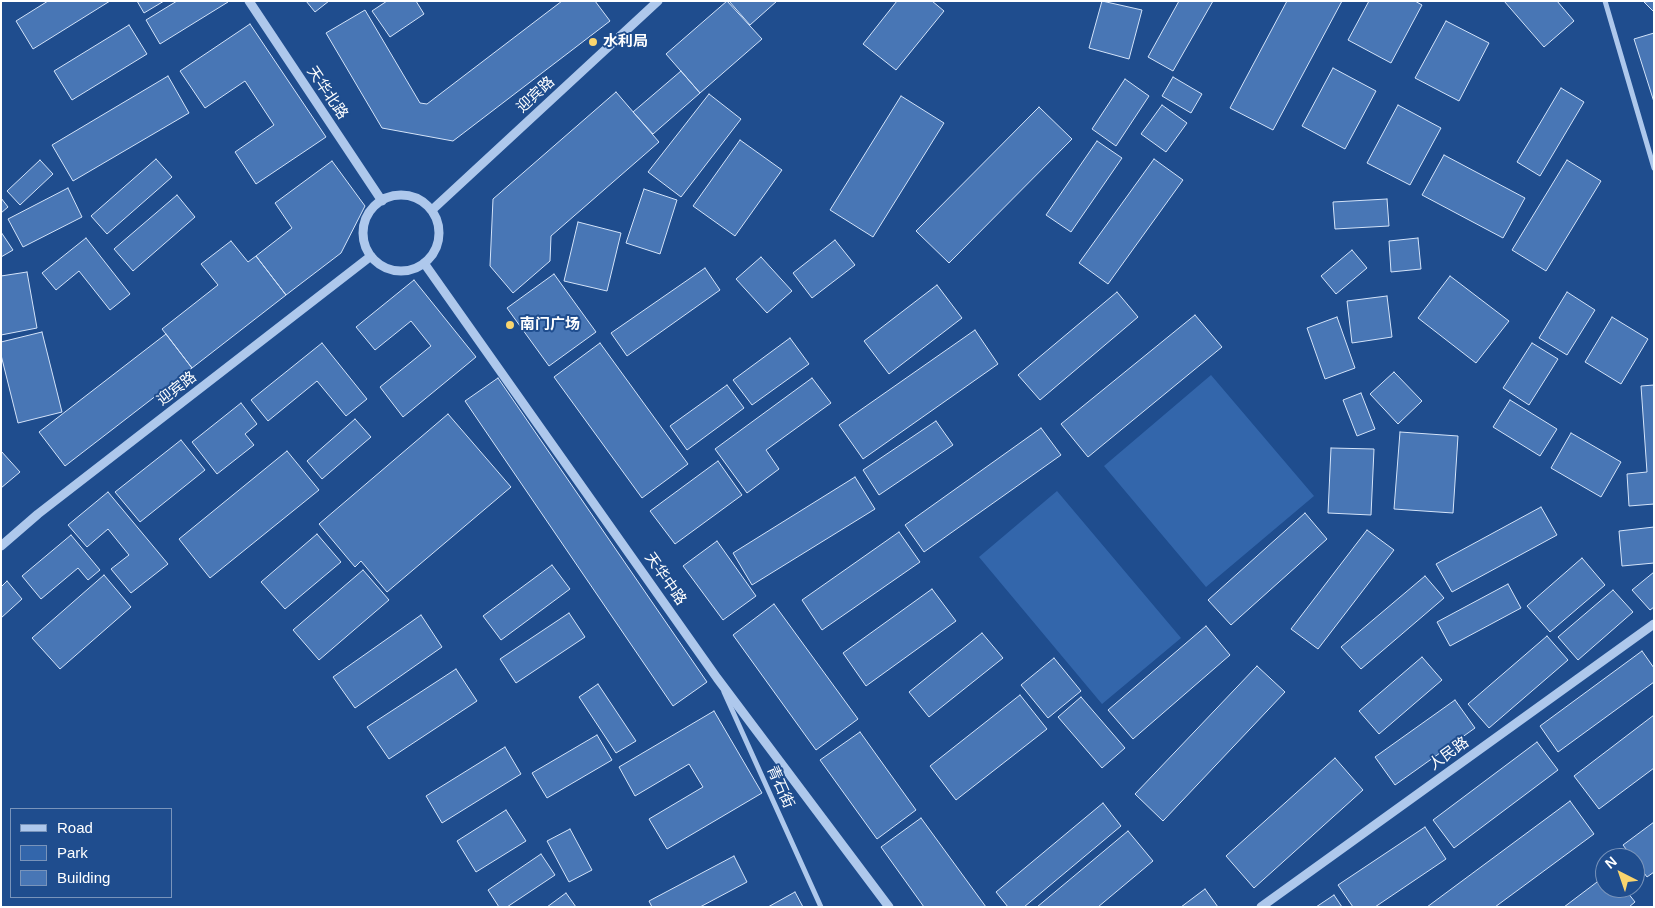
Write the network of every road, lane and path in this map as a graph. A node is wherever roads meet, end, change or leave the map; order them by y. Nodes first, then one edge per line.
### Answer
1 (249, 1) edge
2 (658, 1) edge
3 (1605, 1) edge
4 (1654, 168) edge
5 (382, 201) junction
6 (432, 210) junction
7 (371, 256) junction
8 (424, 263) junction
9 (1, 546) edge
10 (1654, 624) edge
11 (717, 678) junction
12 (820, 907) edge
13 (889, 907) edge
14 (1261, 907) edge

1 - 5 street, 天华北路
2 - 6 street, 迎宾路
3 - 4 street
5 - 6 street
5 - 7 street
6 - 8 street
7 - 8 street
7 - 9 street, 迎宾路
8 - 11 street, 天华中路
10 - 14 street, 人民路
11 - 12 street, 青石街
11 - 13 street, 天华中路

